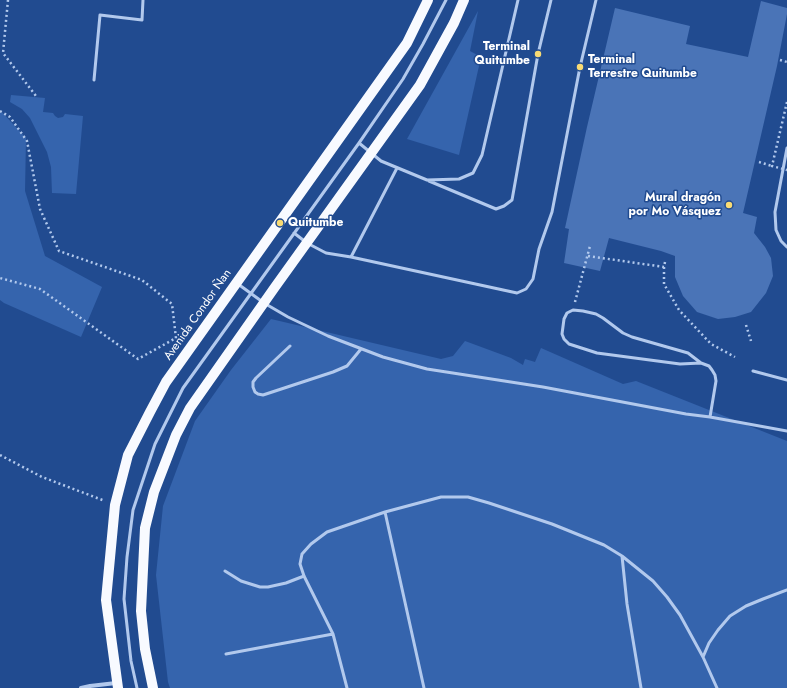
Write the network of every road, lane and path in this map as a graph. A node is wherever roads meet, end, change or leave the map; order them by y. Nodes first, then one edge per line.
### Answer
1 (8, 0) edge
2 (143, 0) edge
3 (428, 0) edge
4 (446, 0) edge
5 (464, 0) edge
6 (518, 0) edge
7 (551, 0) edge
8 (596, 0) edge
9 (780, 60) dead end
10 (787, 62) edge
11 (94, 80) dead end
12 (36, 96) dead end
13 (787, 102) edge
14 (0, 111) edge
15 (359, 142) junction
16 (787, 148) edge
17 (371, 153) junction
18 (759, 162) dead end
19 (772, 166) junction
20 (397, 168) junction
21 (787, 170) edge
22 (426, 180) junction
23 (294, 233) junction
24 (307, 243) junction
25 (590, 246) dead end
26 (787, 247) edge
27 (588, 256) junction
28 (351, 257) junction
29 (665, 262) dead end
30 (664, 267) junction
31 (0, 278) edge
32 (237, 283) junction
33 (251, 293) junction
34 (264, 303) junction
35 (573, 310) junction
36 (746, 325) dead end
37 (751, 341) dead end
38 (290, 346) dead end
39 (361, 348) junction
40 (735, 357) dead end
41 (701, 362) junction
42 (753, 371) dead end
43 (787, 380) edge
44 (710, 417) junction
45 (787, 431) edge
46 (0, 455) edge
47 (115, 505) junction
48 (385, 512) junction
49 (622, 556) junction
50 (225, 571) dead end
51 (304, 576) junction
52 (787, 590) edge
53 (333, 634) junction
54 (226, 654) dead end
55 (703, 657) junction
56 (117, 685) edge
57 (81, 688) edge
58 (137, 688) edge
59 (153, 688) edge
60 (347, 688) edge
61 (424, 688) edge
62 (641, 688) edge
63 (718, 688) edge

1 - 12 path
2 - 11 lane
3 - 32 main road, Avenida Condor Ñan
4 - 15 lane
5 - 17 main road
6 - 22 lane
7 - 22 lane
8 - 28 lane
9 - 10 path
13 - 19 path, bridge
14 - 31 path
15 - 17 lane
15 - 23 lane
16 - 26 lane
17 - 20 lane
17 - 24 main road
18 - 19 path
19 - 21 path, bridge
20 - 22 lane
20 - 28 lane
23 - 24 lane
23 - 33 lane
24 - 28 lane
24 - 34 main road
25 - 27 path
27 - 30 path
27 - 35 path
29 - 30 path
30 - 40 path
32 - 33 lane
32 - 47 main road, Avenida Condor Ñan
33 - 34 lane
33 - 58 lane
34 - 39 lane
34 - 59 main road
35 - 41 lane
35 - 41 lane
36 - 37 path
38 - 39 lane
39 - 44 lane
41 - 44 lane
42 - 43 lane
44 - 45 lane
46 - 47 path
47 - 56 main road, Avenida Condor Ñan
48 - 49 lane
48 - 51 lane
48 - 61 lane
49 - 55 lane
49 - 62 lane
50 - 51 lane
51 - 53 lane
52 - 55 lane
53 - 54 lane
53 - 60 lane
55 - 63 lane
56 - 57 street

